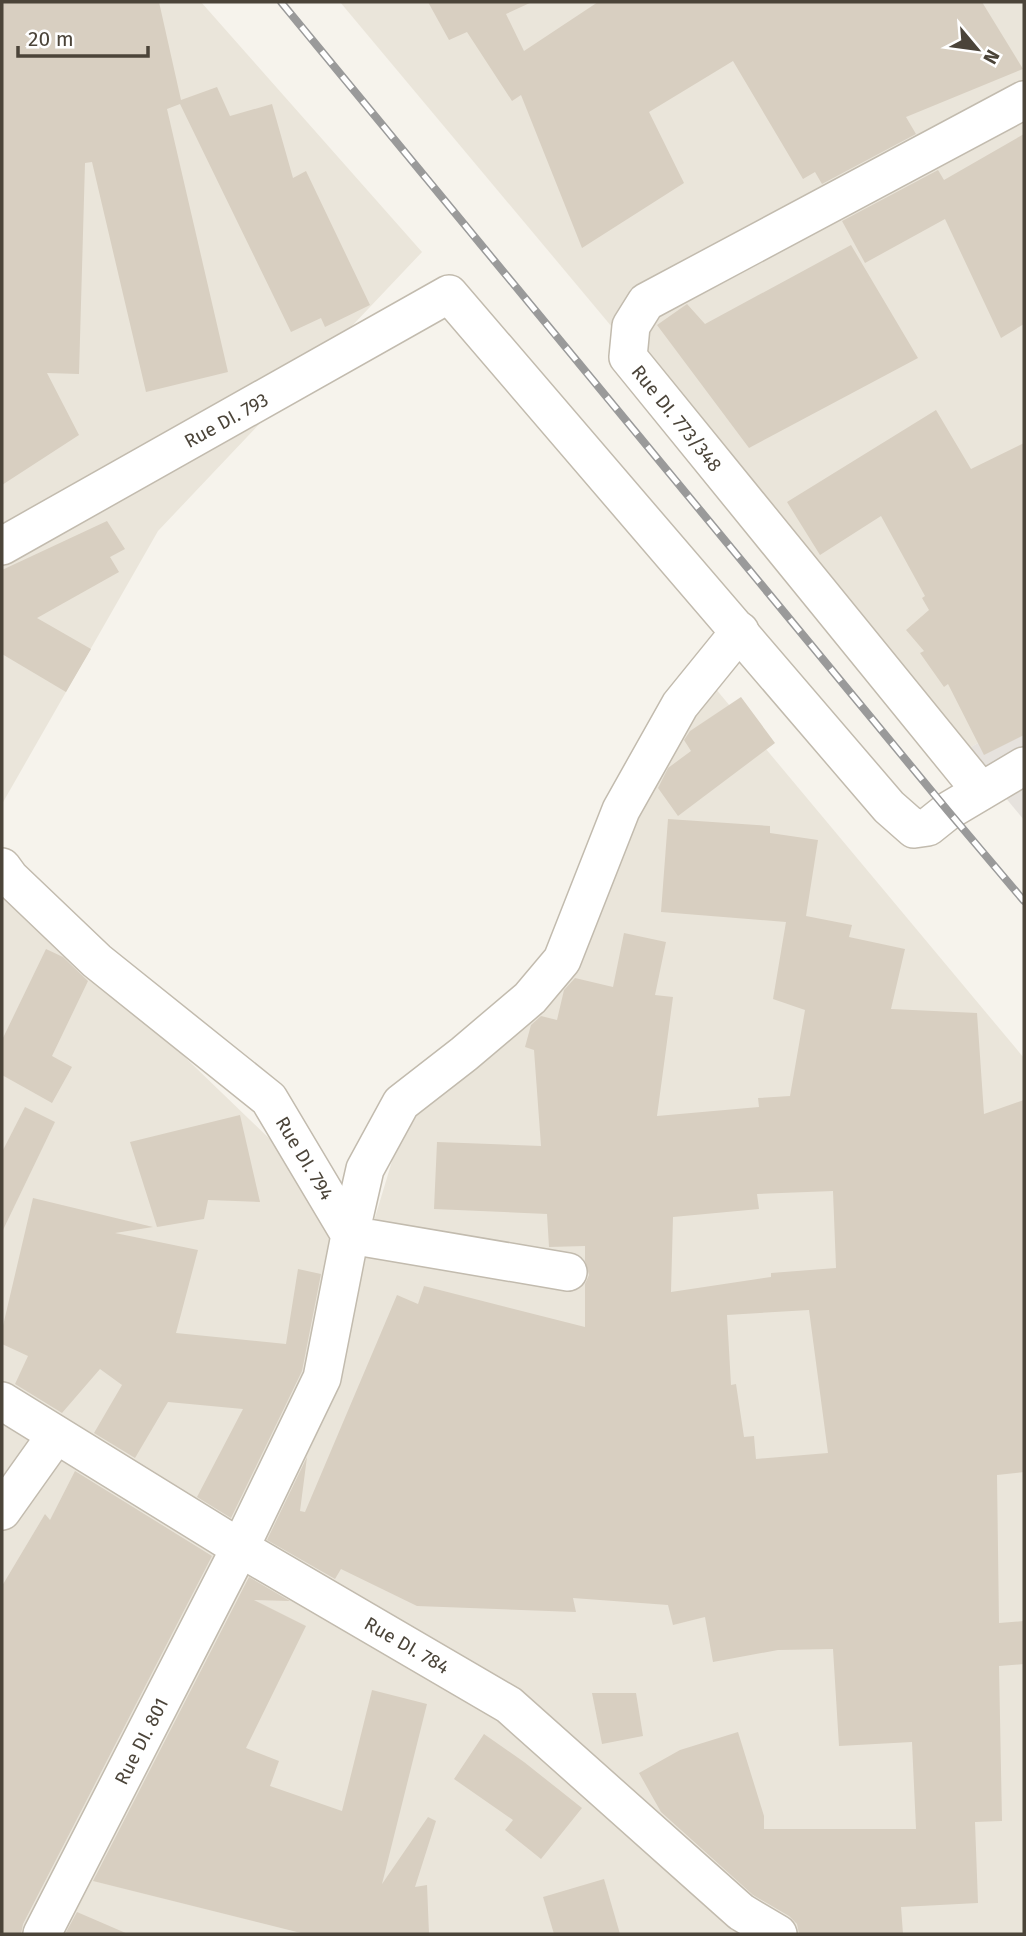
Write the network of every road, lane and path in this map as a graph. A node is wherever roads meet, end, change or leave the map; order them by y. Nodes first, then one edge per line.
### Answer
1 (1024, 100) edge
2 (2, 546) edge
3 (740, 631) junction
4 (1024, 766) edge
5 (981, 791) junction
6 (2, 867) edge
7 (350, 1235) junction
8 (569, 1272) dead end
9 (2, 1401) edge
10 (56, 1435) junction
11 (2, 1511) edge
12 (240, 1548) junction
13 (42, 1934) edge
14 (779, 1934) edge

1 - 5 street, Rue DI. 773/348
2 - 3 street, Rue DI. 793
3 - 5 street
3 - 7 street
4 - 5 street
6 - 7 street, Rue DI. 794
7 - 8 street
7 - 12 street
9 - 10 street, Rue DI. 784
10 - 11 street
10 - 12 street, Rue DI. 784
12 - 13 street, Rue DI. 801
12 - 14 street, Rue DI. 784

